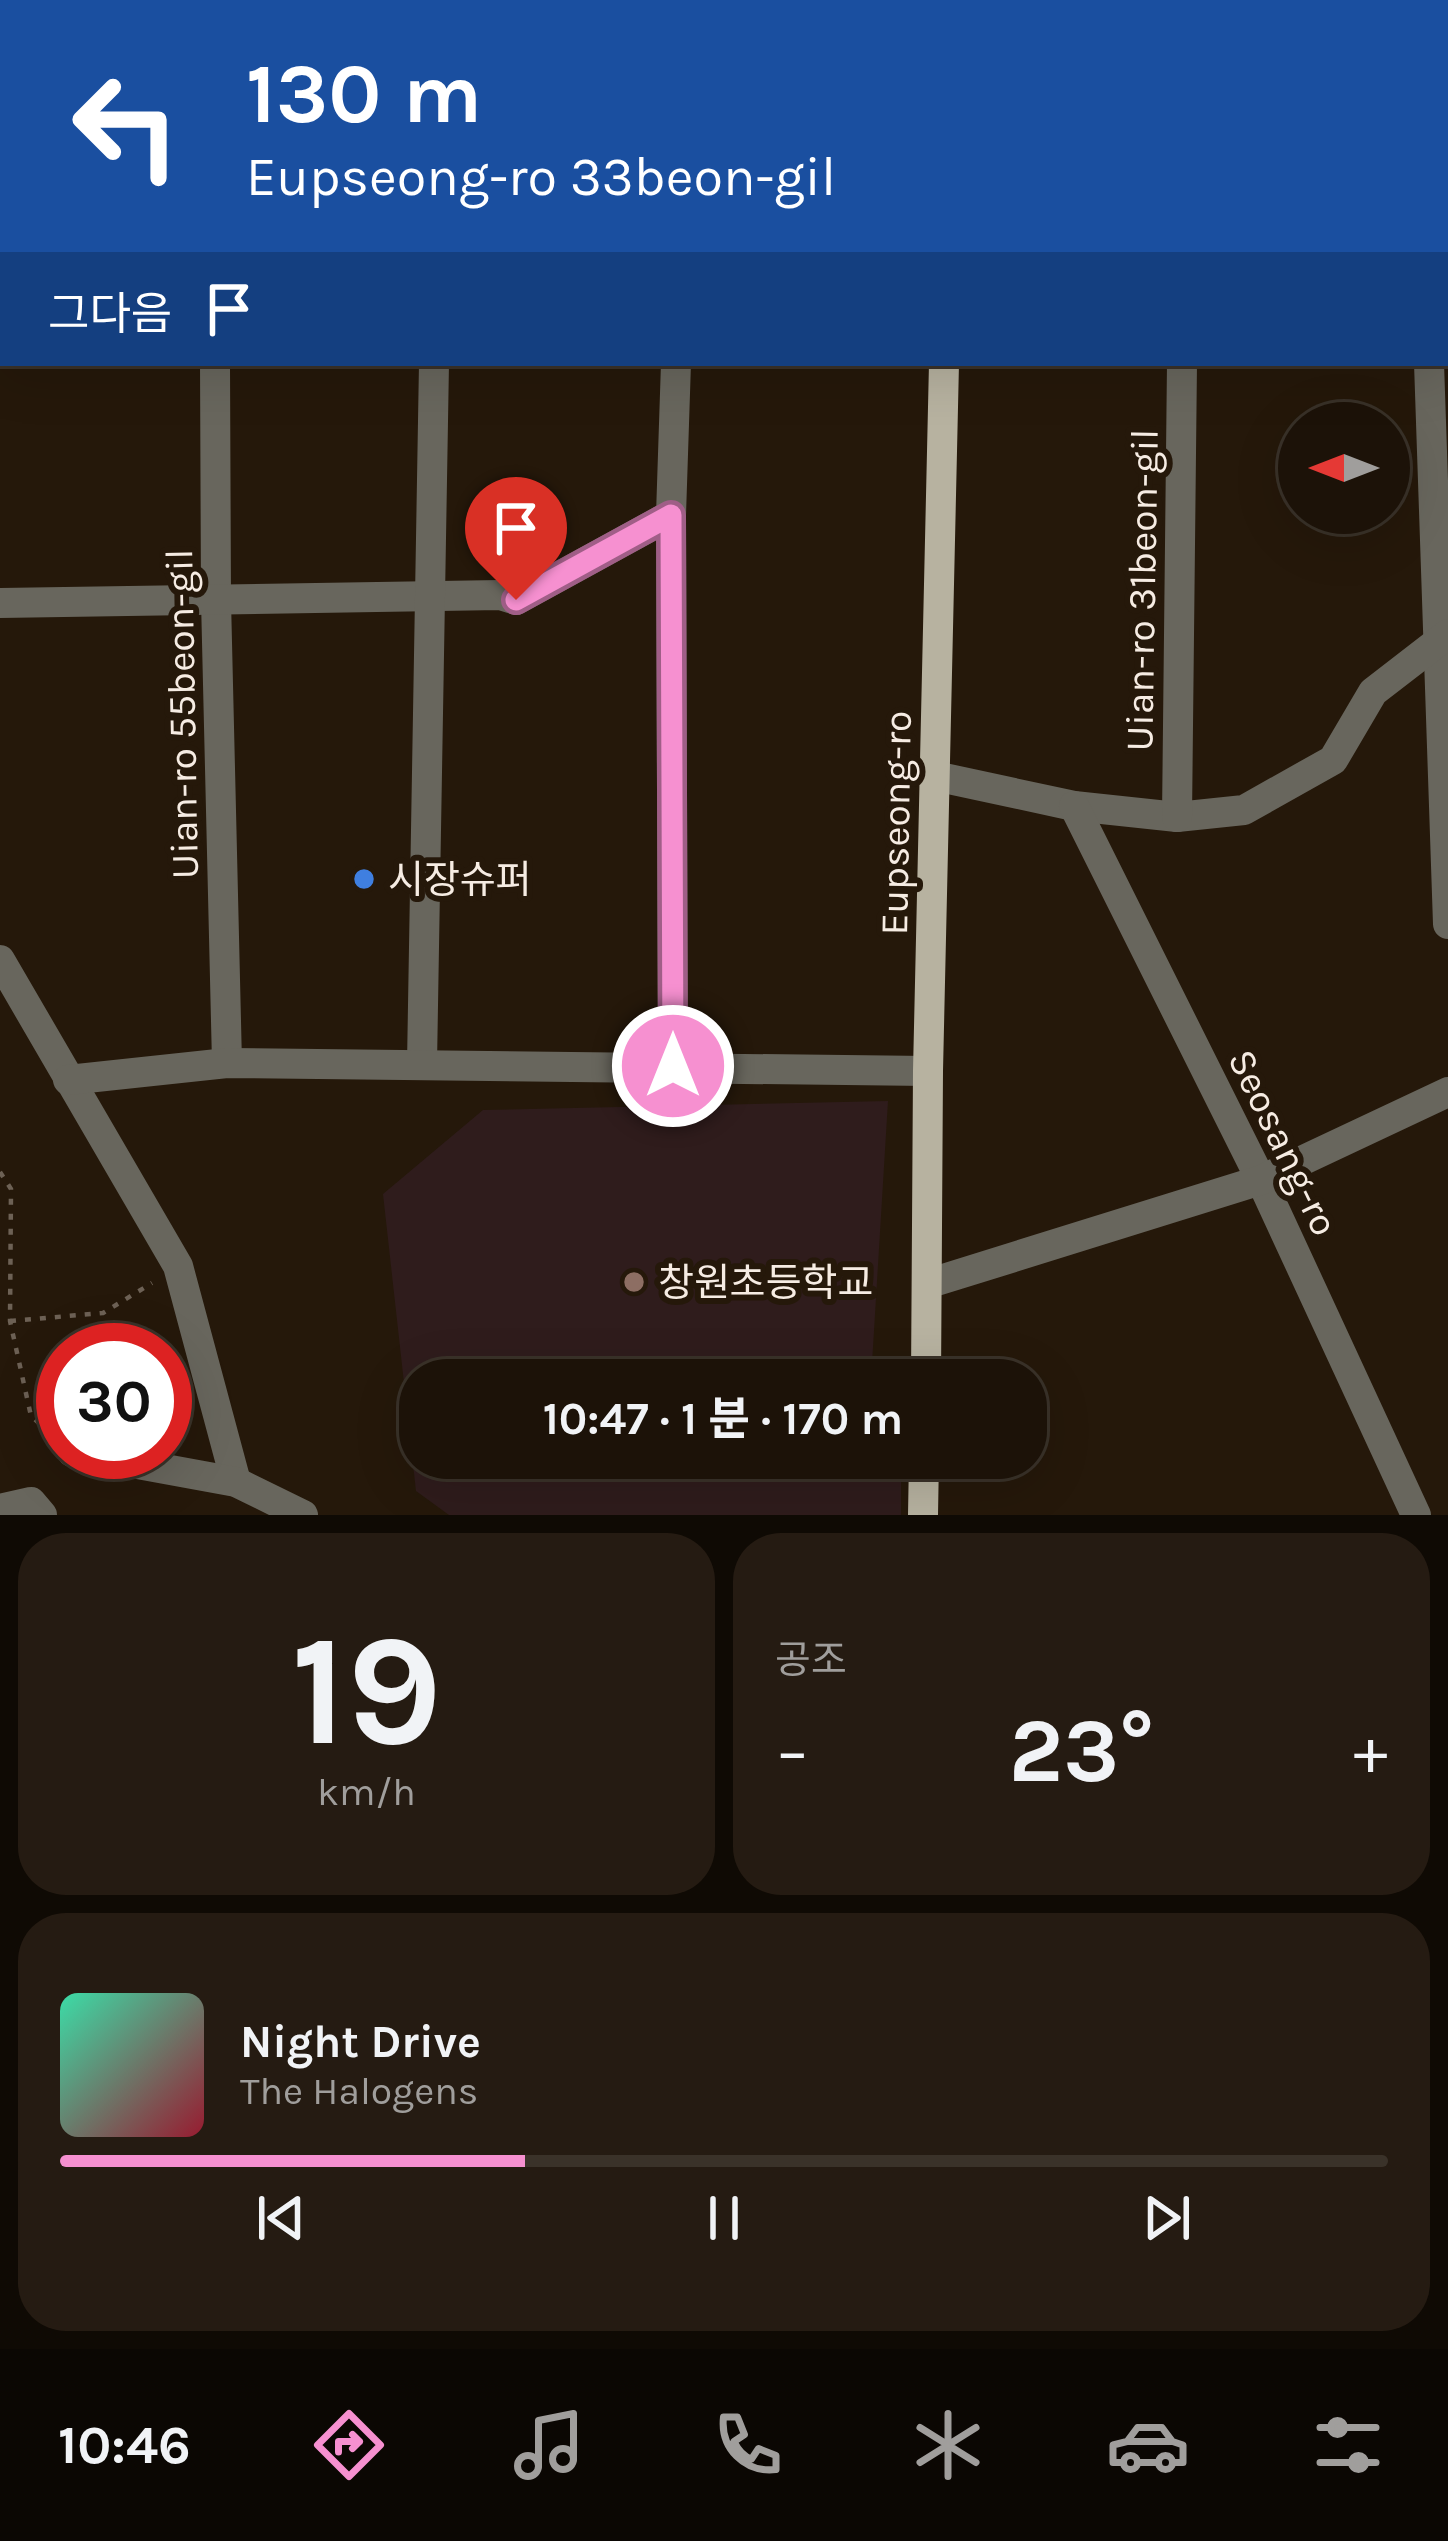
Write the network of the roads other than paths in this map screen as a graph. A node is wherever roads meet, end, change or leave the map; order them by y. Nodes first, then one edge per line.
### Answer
1 (215, 366) edge
2 (434, 366) edge
3 (676, 366) edge
4 (944, 366) edge
5 (1182, 366) edge
6 (1429, 366) edge
7 (671, 515) junction
8 (433, 597) junction
9 (216, 600) junction
10 (0, 603) edge
11 (1444, 635) edge
12 (935, 776) junction
13 (1074, 806) junction
14 (1177, 818) junction
15 (1448, 924) edge
16 (0, 960) edge
17 (227, 1063) junction
18 (422, 1064) junction
19 (673, 1066) junction
20 (928, 1072) junction
21 (68, 1080) junction
22 (1448, 1092) edge
23 (1261, 1180) junction
24 (927, 1284) junction
25 (926, 1359) edge
26 (192, 1475) edge
27 (924, 1479) edge
28 (236, 1483) junction
29 (303, 1515) edge
30 (923, 1515) edge
31 (1416, 1515) edge

1 - 9 street, Uian-ro 55beon-gil
2 - 8 street
3 - 7 street
4 - 12 main road, Eupseong-ro
5 - 14 street, Uian-ro 31beon-gil
6 - 11 street
7 - 8 street
7 - 19 street
8 - 9 street
8 - 18 street
9 - 10 street
9 - 17 street, Uian-ro 55beon-gil
11 - 14 street
11 - 15 street
12 - 13 street
12 - 20 main road, Eupseong-ro
13 - 14 street
13 - 23 street, Seosang-ro
16 - 21 street
17 - 18 street
17 - 21 street
18 - 19 street
19 - 20 street
20 - 24 main road, Eupseong-ro
21 - 28 street
22 - 23 street
23 - 24 street
23 - 31 street, Seosang-ro
24 - 25 main road, Eupseong-ro
26 - 28 street
27 - 30 main road
28 - 29 street

